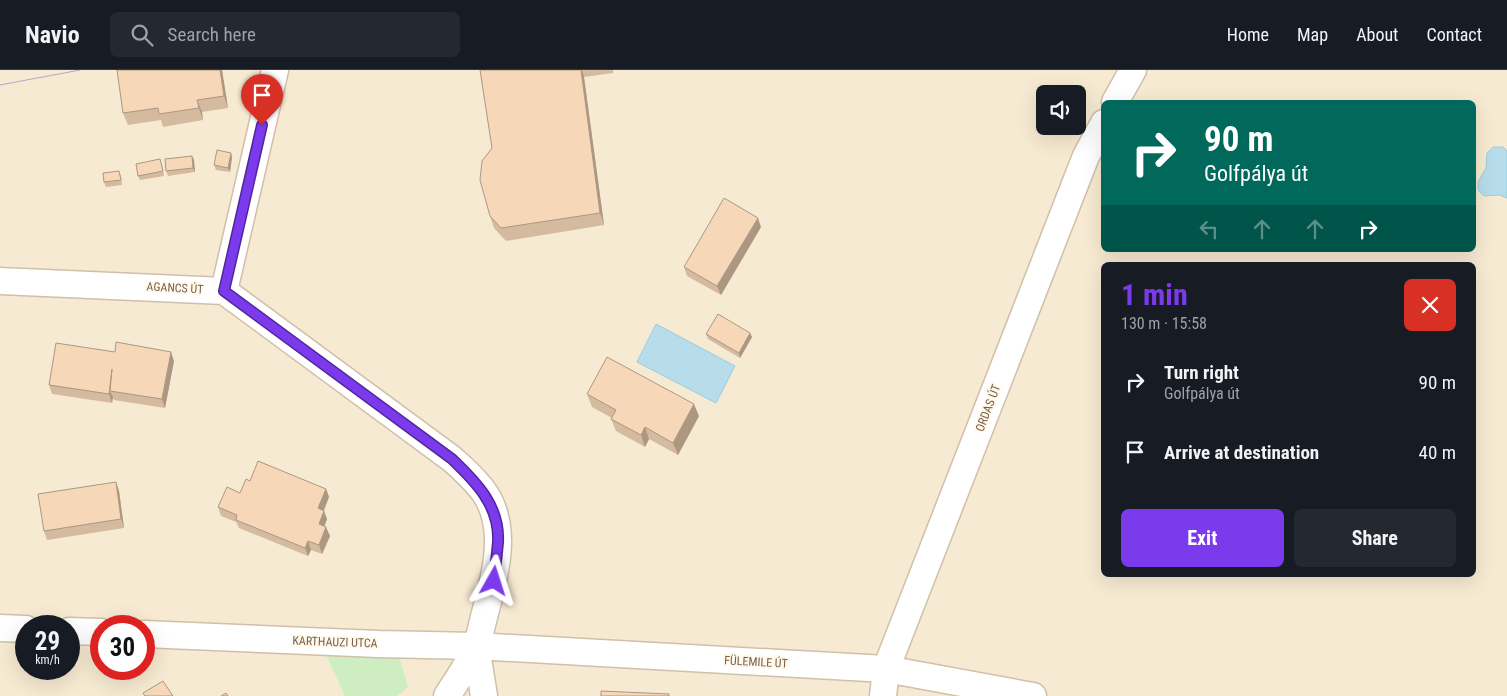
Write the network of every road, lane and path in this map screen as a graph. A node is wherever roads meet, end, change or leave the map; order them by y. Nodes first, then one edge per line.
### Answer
1 (275, 70) edge
2 (1133, 70) edge
3 (1116, 100) edge
4 (1101, 128) edge
5 (0, 281) edge
6 (224, 291) junction
7 (0, 628) edge
8 (15, 629) edge
9 (155, 634) edge
10 (476, 646) junction
11 (886, 669) junction
12 (447, 696) edge
13 (484, 696) edge
14 (883, 696) edge
15 (1033, 696) edge

1 - 6 street
2 - 3 street
4 - 11 street, ORDAS ÚT
5 - 6 street, AGANCS ÚT
6 - 10 street
7 - 8 street
9 - 10 street, KARTHAUZI UTCA
10 - 11 street, FÜLEMILE ÚT
10 - 12 street
10 - 13 street
11 - 14 street, ORDAS ÚT
11 - 15 street, FÜLEMILE ÚT

